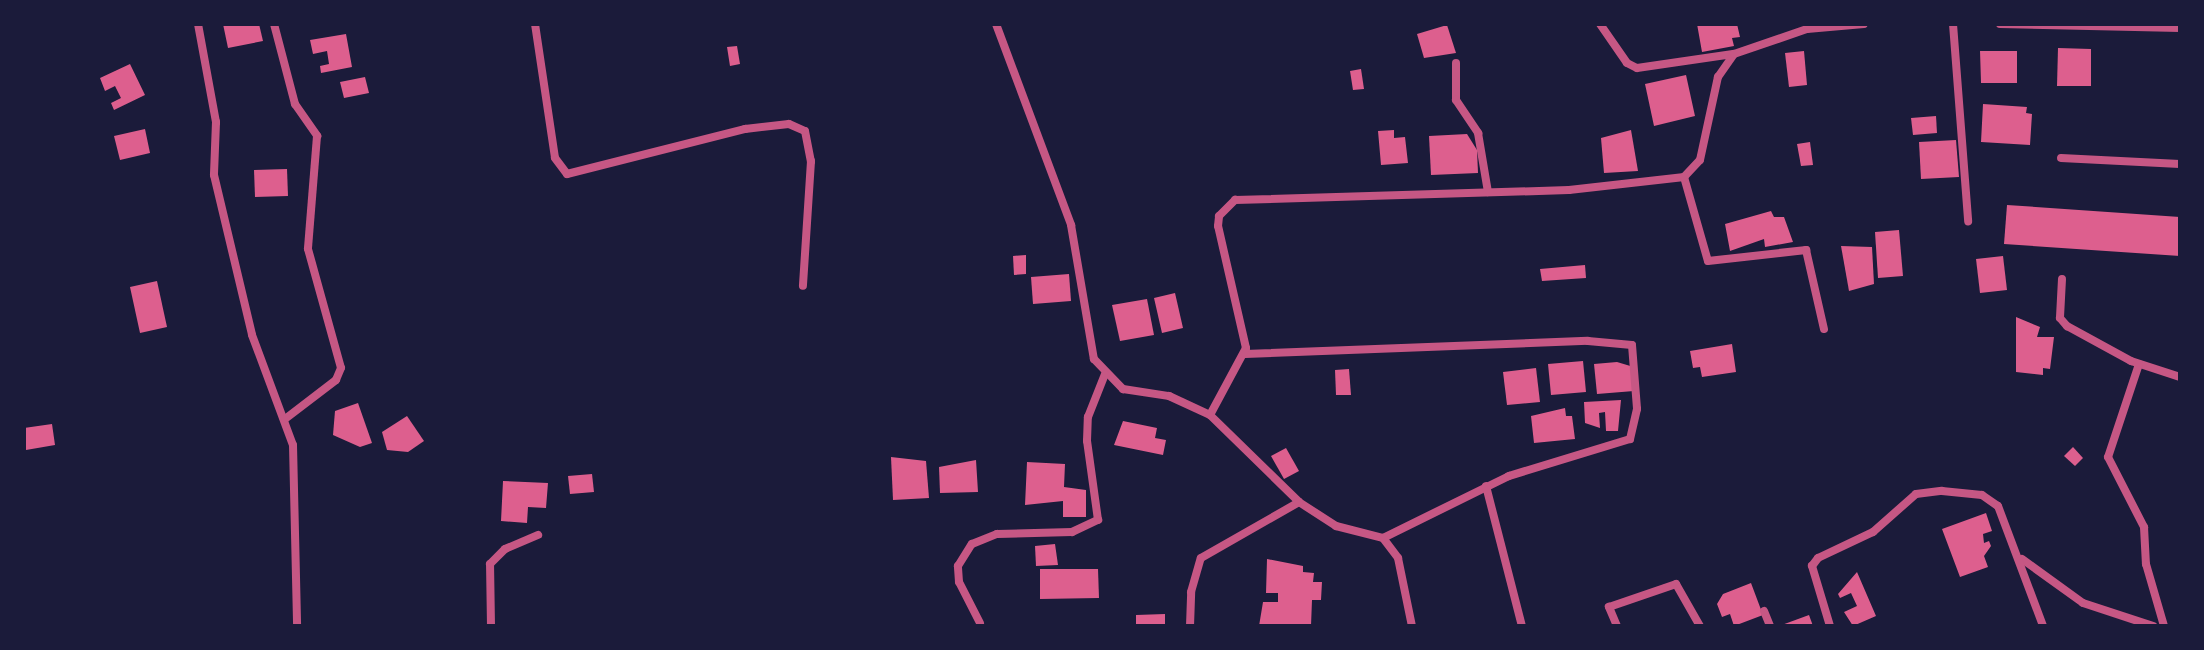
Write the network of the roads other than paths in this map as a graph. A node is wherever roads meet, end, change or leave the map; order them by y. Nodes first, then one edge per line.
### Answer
1 (198, 24) edge
2 (274, 24) edge
3 (535, 24) edge
4 (996, 24) edge
5 (1600, 24) edge
6 (1864, 24) edge
7 (1953, 24) edge
8 (2000, 24) edge
9 (2180, 28) edge
10 (1734, 54) junction
11 (1456, 63) dead end
12 (2061, 158) dead end
13 (2180, 164) edge
14 (1684, 177) junction
15 (1488, 192) junction
16 (1968, 221) dead end
17 (2062, 279) dead end
18 (803, 286) dead end
19 (1824, 329) dead end
20 (1245, 354) junction
21 (2139, 364) junction
22 (1105, 374) junction
23 (2180, 377) edge
24 (1210, 415) junction
25 (285, 419) junction
26 (1486, 486) junction
27 (1299, 502) junction
28 (538, 535) dead end
29 (1383, 538) junction
30 (2022, 559) junction
31 (1764, 611) dead end
32 (980, 623) dead end
33 (297, 626) edge
34 (491, 626) edge
35 (1190, 626) edge
36 (1412, 626) edge
37 (1522, 626) edge
38 (1617, 626) edge
39 (1700, 626) edge
40 (1770, 626) edge
41 (1830, 626) edge
42 (2043, 626) edge
43 (2153, 626) edge
44 (2164, 626) edge

1 - 25 street
2 - 25 street
3 - 18 street
4 - 22 street
5 - 10 street
6 - 10 street
7 - 16 street
8 - 9 street
10 - 14 street
11 - 15 street
12 - 13 street
14 - 15 street
14 - 19 street
15 - 20 street
17 - 21 street
20 - 24 street
20 - 26 street
21 - 23 street
21 - 44 street
22 - 24 street
22 - 32 street
24 - 27 street
25 - 33 street
26 - 29 street
26 - 37 street
27 - 29 street
27 - 35 street
28 - 34 street
29 - 36 street
30 - 41 street
30 - 42 street
30 - 43 street
31 - 40 street
38 - 39 street

